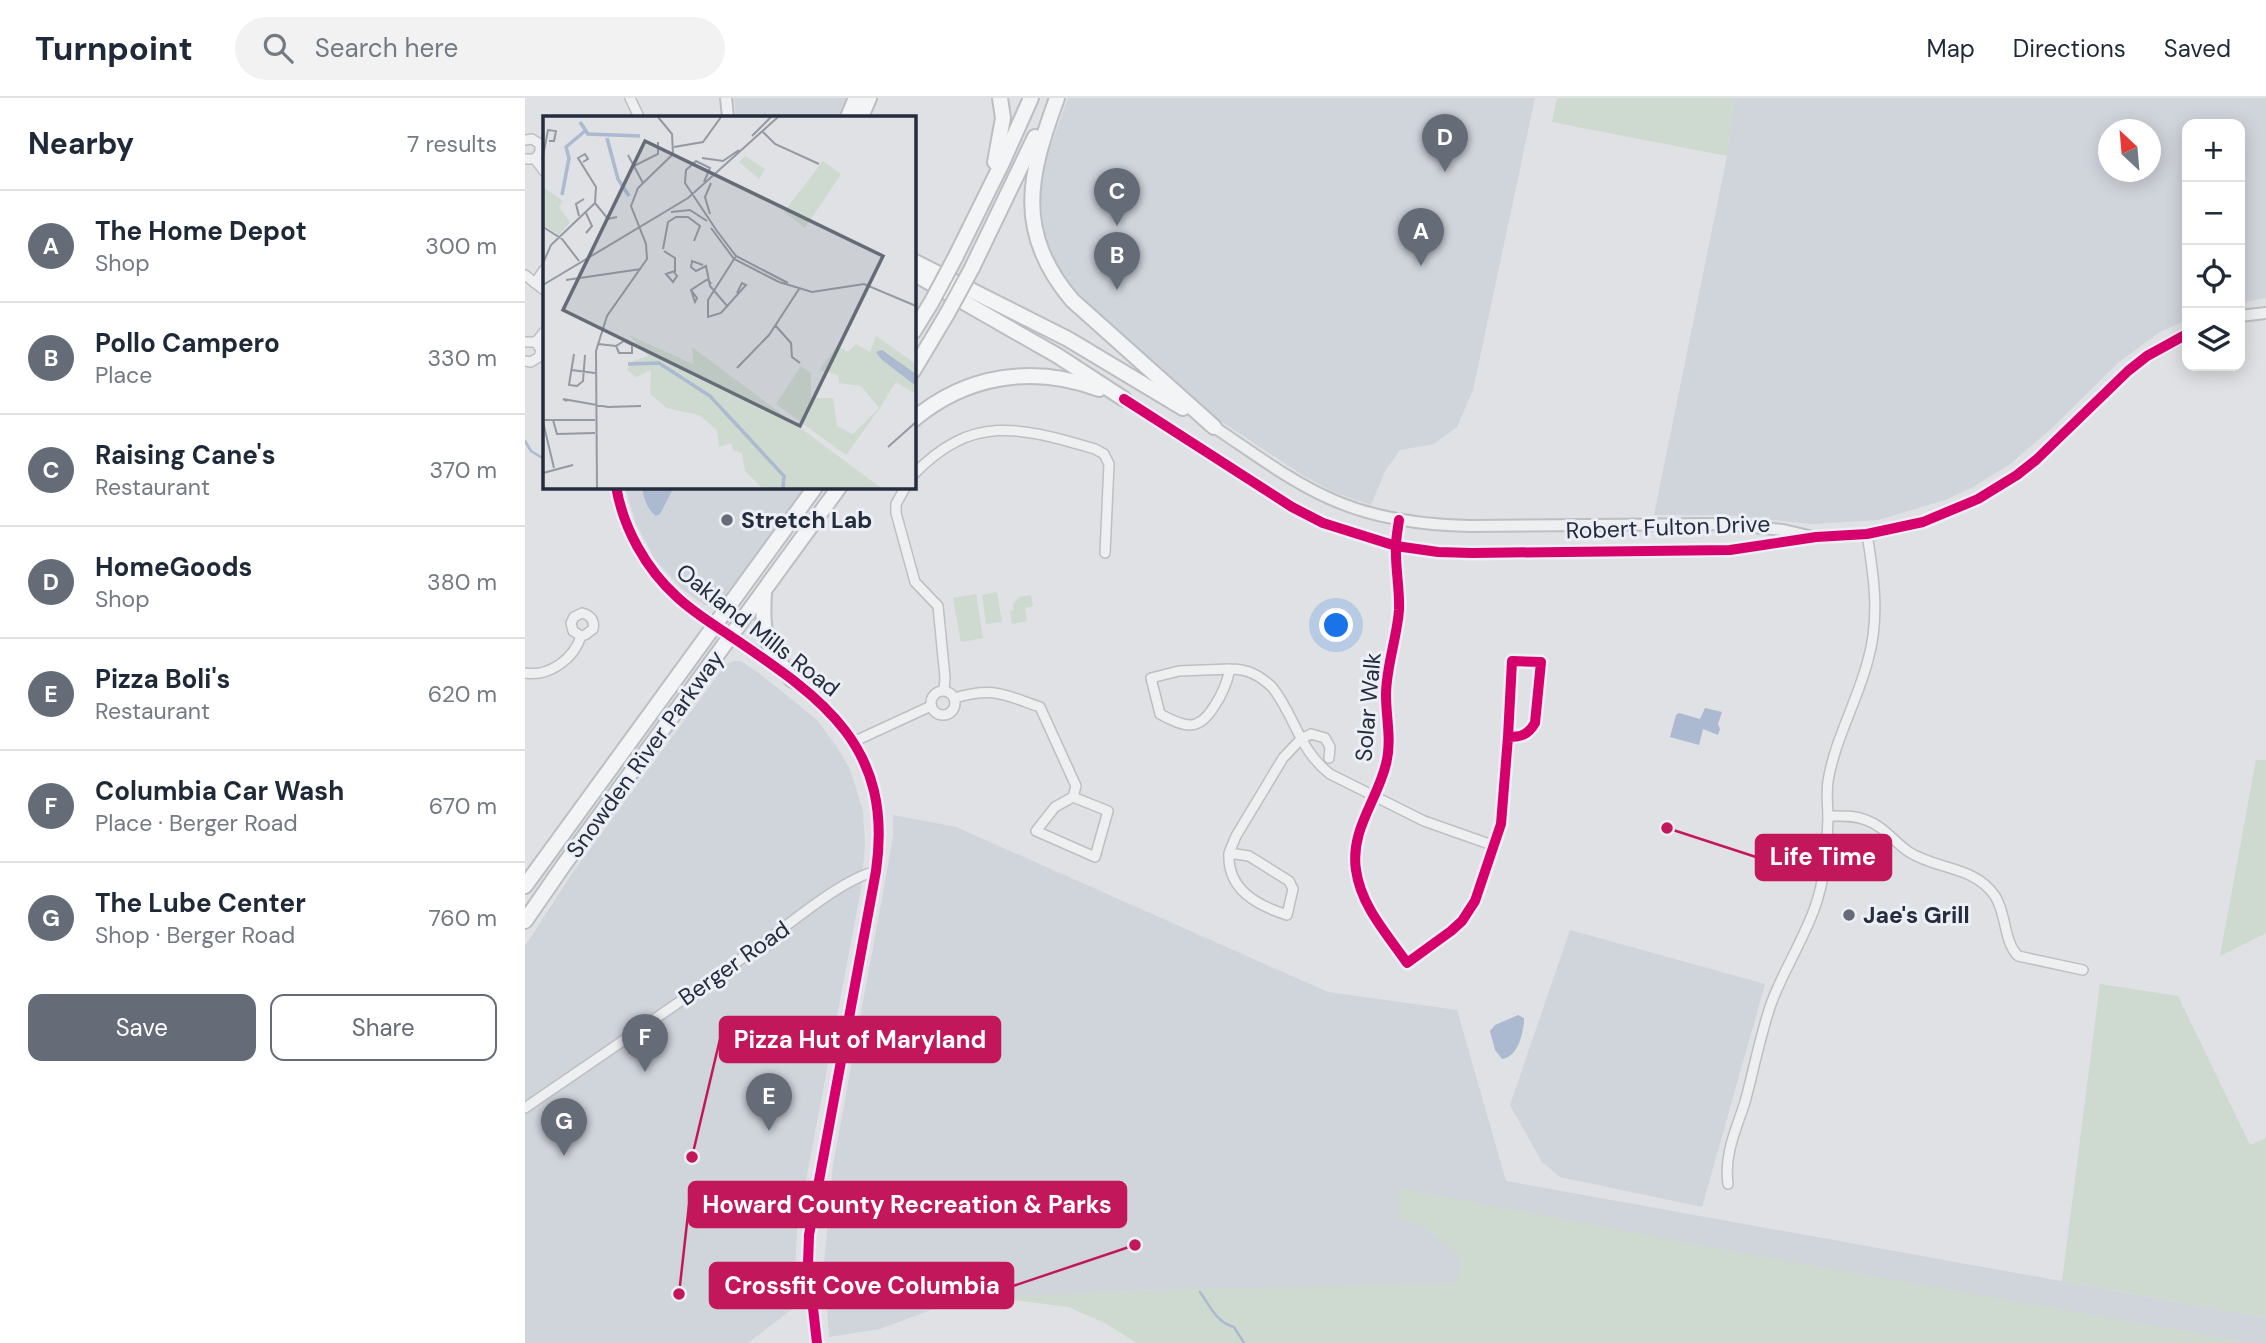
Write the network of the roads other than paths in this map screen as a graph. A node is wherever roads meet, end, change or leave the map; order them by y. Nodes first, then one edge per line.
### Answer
1 (630, 98) edge
2 (726, 98) edge
3 (856, 98) edge
4 (869, 98) edge
5 (1000, 98) edge
6 (1031, 98) edge
7 (1055, 98) edge
8 (639, 116) edge
9 (728, 116) edge
10 (848, 116) edge
11 (861, 116) edge
12 (525, 140) edge
13 (530, 159) edge
14 (976, 217) junction
15 (915, 262) edge
16 (543, 271) edge
17 (525, 275) edge
18 (915, 275) edge
19 (535, 283) junction
20 (543, 289) edge
21 (2266, 313) edge
22 (2245, 315) edge
23 (915, 329) edge
24 (543, 333) edge
25 (2182, 337) edge
26 (525, 342) edge
27 (536, 342) junction
28 (525, 361) edge
29 (915, 368) edge
30 (1124, 399) junction
31 (915, 418) edge
32 (1214, 427) junction
33 (915, 473) edge
34 (617, 488) edge
35 (815, 488) edge
36 (839, 488) edge
37 (850, 488) edge
38 (905, 488) edge
39 (1399, 520) junction
40 (1867, 534) junction
41 (806, 536) junction
42 (1816, 537) junction
43 (1396, 546) junction
44 (1105, 553) dead end
45 (764, 592) junction
46 (715, 625) junction
47 (581, 636) dead end
48 (731, 636) junction
49 (1230, 669) junction
50 (525, 673) edge
51 (792, 680) junction
52 (944, 690) junction
53 (954, 698) junction
54 (931, 706) junction
55 (1508, 737) junction
56 (1301, 739) junction
57 (853, 742) junction
58 (1329, 758) dead end
59 (1073, 797) junction
60 (1374, 797) junction
61 (1828, 816) junction
62 (1495, 846) junction
63 (1229, 853) junction
64 (876, 871) junction
65 (525, 886) edge
66 (525, 921) edge
67 (2083, 970) dead end
68 (525, 1108) edge
69 (1728, 1184) dead end
70 (817, 1343) edge

1 - 8 street
2 - 9 street
3 - 10 main road
4 - 11 main road
5 - 14 main road
6 - 14 main road
7 - 29 main road, bridge
7 - 32 main road
12 - 13 street
14 - 23 main road, bridge
15 - 32 main road
16 - 19 street
17 - 19 street
18 - 30 main road
19 - 20 street
21 - 22 street
24 - 27 street
25 - 40 street, Robert Fulton Drive
26 - 27 street
27 - 28 street
30 - 31 main road
30 - 43 street, Robert Fulton Drive
32 - 39 street, Robert Fulton Drive
33 - 44 street
34 - 46 street, Oakland Mills Road
35 - 46 main road, Snowden River Parkway
36 - 41 main road, Snowden River Parkway
37 - 41 main road
38 - 52 street
39 - 42 street, Robert Fulton Drive
39 - 43 street, Solar Walk
40 - 42 street, Robert Fulton Drive
40 - 61 street
41 - 45 main road, Snowden River Parkway
42 - 43 street, Robert Fulton Drive
43 - 60 street, Solar Walk
45 - 48 main road, Snowden River Parkway
45 - 51 main road
46 - 48 street, Oakland Mills Road
46 - 65 main road, Snowden River Parkway
47 - 50 street
48 - 51 street, Oakland Mills Road
48 - 66 main road, Snowden River Parkway
49 - 49 street
49 - 56 street
51 - 57 street, Oakland Mills Road
52 - 53 street
52 - 54 street
53 - 54 street
53 - 59 street
54 - 57 street
55 - 55 street
55 - 62 street
56 - 58 street
56 - 60 street
56 - 63 street
57 - 64 street, Oakland Mills Road
59 - 59 street
60 - 62 street
60 - 62 street, Solar Walk
61 - 67 street
61 - 69 street
63 - 63 street
64 - 68 street, Berger Road
64 - 70 street, Oakland Mills Road

